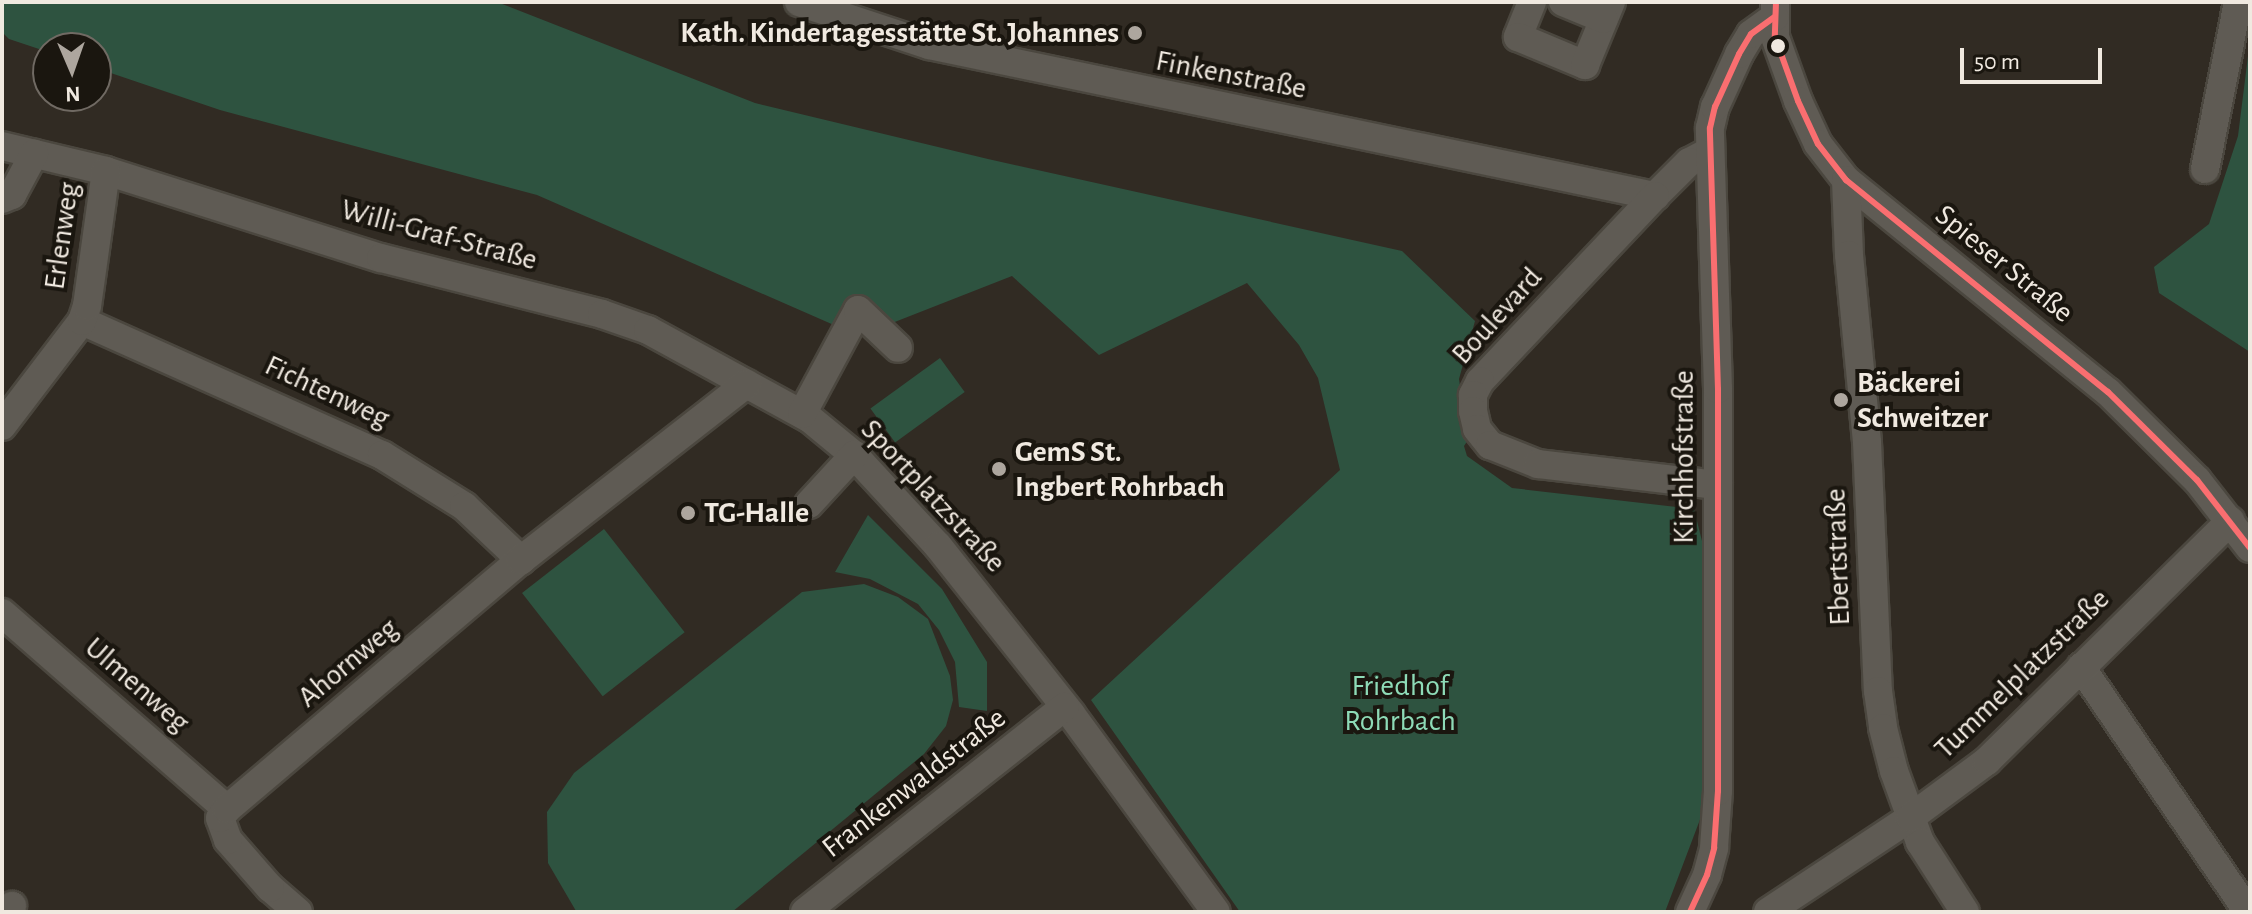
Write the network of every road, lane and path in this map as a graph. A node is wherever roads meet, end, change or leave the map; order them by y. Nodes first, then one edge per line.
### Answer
1 (799, 2) edge
2 (1532, 2) edge
3 (1563, 2) edge
4 (2238, 2) edge
5 (1775, 9) edge
6 (1607, 11) edge
7 (2, 146) edge
8 (1710, 151) junction
9 (34, 154) junction
10 (2205, 169) dead end
11 (106, 171) junction
12 (1846, 180) junction
13 (1655, 196) junction
14 (2, 199) edge
15 (82, 321) junction
16 (898, 348) dead end
17 (746, 384) junction
18 (802, 414) junction
19 (2, 426) edge
20 (854, 455) junction
21 (1718, 485) junction
22 (809, 504) dead end
23 (2230, 521) junction
24 (2250, 548) edge
25 (521, 560) junction
26 (2, 613) edge
27 (2081, 667) junction
28 (1065, 707) junction
29 (224, 814) junction
30 (1910, 818) junction
31 (298, 912) edge
32 (805, 912) edge
33 (1216, 912) edge
34 (1690, 912) edge
35 (1768, 912) edge
36 (1965, 912) edge
37 (2248, 912) edge

1 - 13 street, Finkenstraße
2 - 6 street
3 - 6 street
4 - 10 street
5 - 8 street, Kirchhofstraße
5 - 12 street, Spieser Straße
7 - 9 street, Willi-Graf-Straße
8 - 13 street, Boulevard
8 - 21 street, Kirchhofstraße
9 - 11 street, Willi-Graf-Straße
9 - 14 street
11 - 15 street, Erlenweg
11 - 17 street, Willi-Graf-Straße
12 - 23 street, Spieser Straße
12 - 30 street, Ebertstraße
13 - 21 street, Boulevard
15 - 19 street, Erlenweg
15 - 25 street, Fichtenweg
16 - 18 street
17 - 18 street, Sportplatzstraße
17 - 25 street
18 - 20 street, Sportplatzstraße
20 - 22 street
20 - 28 street, Sportplatzstraße
21 - 34 street, Kirchhofstraße
23 - 24 street, Spieser Straße
23 - 27 street, Tummelplatzstraße
25 - 29 street, Ahornweg
26 - 29 street, Ulmenweg
27 - 30 street, Tummelplatzstraße
27 - 37 street
28 - 32 street, Frankenwaldstraße
28 - 33 street, Sportplatzstraße
29 - 31 street
30 - 35 street, Tummelplatzstraße
30 - 36 street, Ebertstraße

